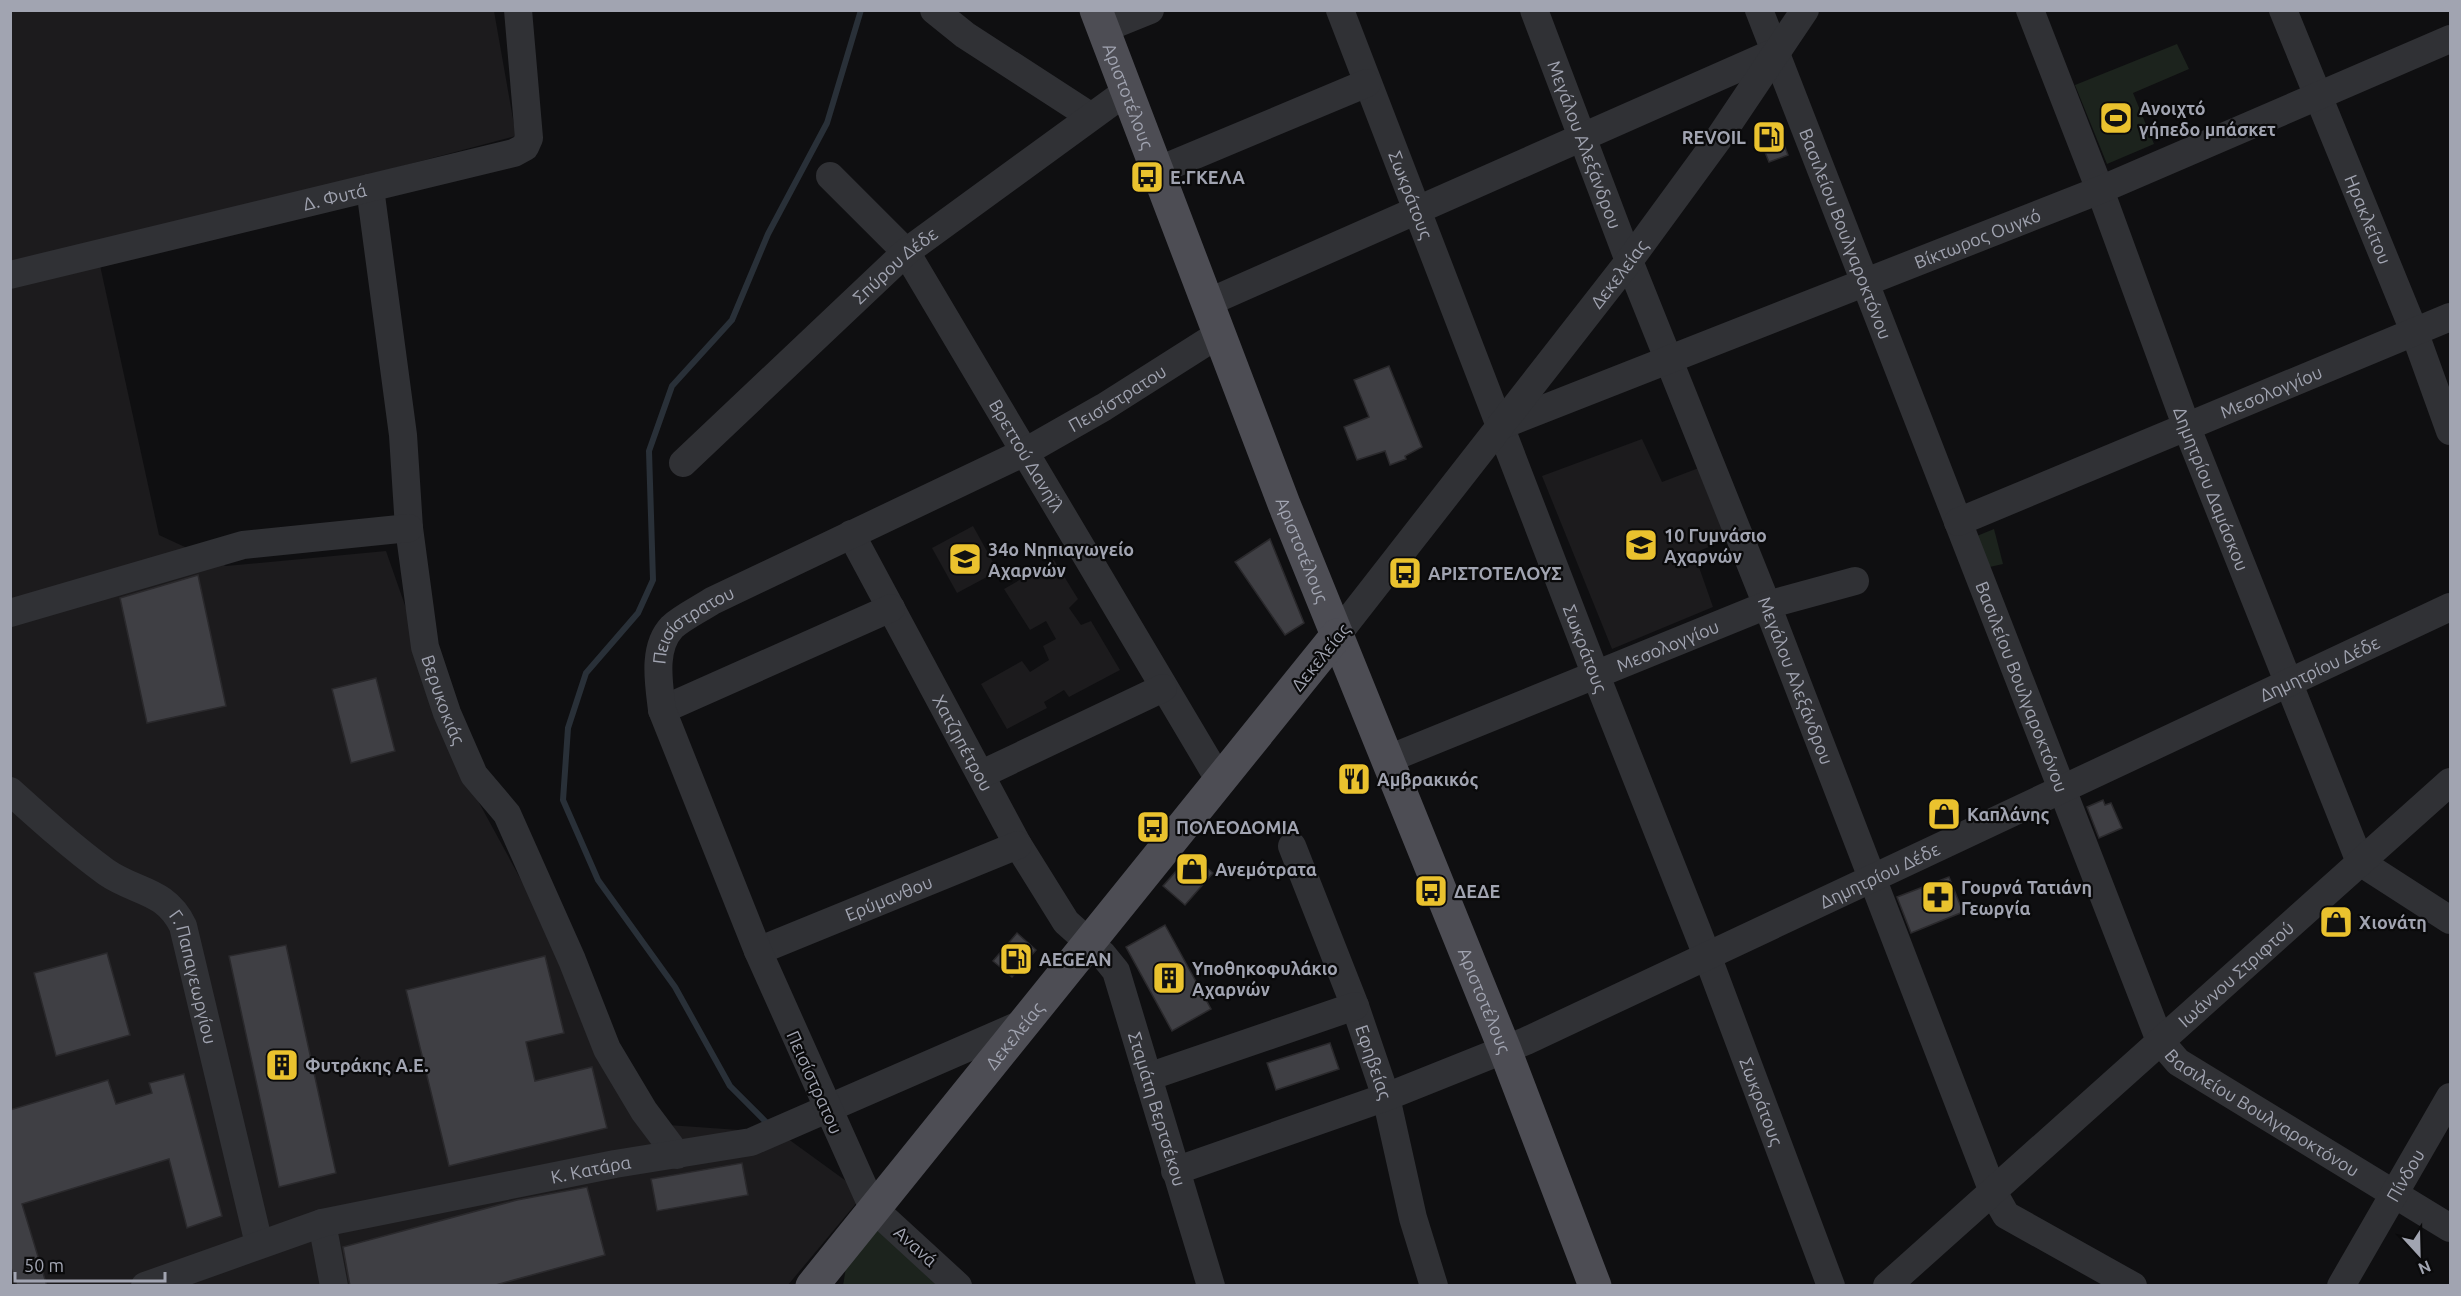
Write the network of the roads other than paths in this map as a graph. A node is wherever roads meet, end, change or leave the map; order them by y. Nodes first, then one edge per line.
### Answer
1 (518, 10) edge
2 (934, 10) edge
3 (1150, 10) edge
4 (1340, 10) edge
5 (1534, 10) edge
6 (1759, 10) edge
7 (1805, 10) edge
8 (2030, 10) edge
9 (2283, 10) edge
10 (1099, 20) edge
11 (966, 23) edge
12 (2451, 39) edge
13 (1775, 52) junction
14 (1367, 83) junction
15 (1127, 91) junction
16 (2318, 98) junction
17 (1090, 116) junction
18 (1582, 138) junction
19 (1157, 171) junction
20 (830, 176) dead end
21 (370, 188) junction
22 (2100, 190) junction
23 (1417, 210) junction
24 (906, 252) junction
25 (1629, 261) junction
26 (10, 275) edge
27 (1865, 282) junction
28 (1208, 303) junction
29 (2451, 317) edge
30 (2414, 331) junction
31 (1219, 334) junction
32 (1670, 359) junction
33 (1539, 378) junction
34 (1558, 403) junction
35 (1500, 426) junction
36 (2187, 428) junction
37 (2451, 430) edge
38 (1025, 452) junction
39 (683, 463) dead end
40 (1958, 522) junction
41 (409, 528) junction
42 (851, 534) junction
43 (1855, 581) dead end
44 (1767, 605) junction
45 (2451, 607) edge
46 (891, 608) junction
47 (10, 613) edge
48 (1337, 635) junction
49 (1595, 673) junction
50 (2287, 683) junction
51 (1163, 688) junction
52 (662, 710) junction
53 (1386, 760) junction
54 (981, 774) junction
55 (1220, 781) junction
56 (2451, 782) edge
57 (2063, 789) junction
58 (10, 791) edge
59 (1018, 845) junction
60 (1292, 846) dead end
61 (2360, 862) junction
62 (1871, 880) junction
63 (2451, 920) edge
64 (1088, 942) junction
65 (758, 951) junction
66 (1708, 957) junction
67 (1355, 1006) junction
68 (1024, 1023) junction
69 (2160, 1041) junction
70 (1505, 1050) junction
71 (1148, 1077) junction
72 (1386, 1097) junction
73 (2451, 1097) edge
74 (826, 1107) junction
75 (677, 1155) junction
76 (1175, 1171) junction
77 (1993, 1192) junction
78 (2394, 1194) junction
79 (873, 1208) junction
80 (322, 1223) junction
81 (2451, 1228) edge
82 (259, 1244) junction
83 (818, 1282) edge
84 (145, 1286) edge
85 (334, 1286) edge
86 (958, 1286) edge
87 (1211, 1286) edge
88 (1434, 1286) edge
89 (1594, 1286) edge
90 (1831, 1286) edge
91 (1887, 1286) edge
92 (2133, 1286) edge
93 (2341, 1286) edge

1 - 21 street, Δ. Φυτά
2 - 11 street
3 - 10 street
4 - 14 street, Σωκράτους
5 - 18 street, Μεγάλου Αλεξάνδρου
6 - 13 street, Βασιλείου Βουλγαροκτόνου
7 - 13 street, Δεκελείας
8 - 22 street, Δημητρίου Δαμάσκου
9 - 16 street, Ηρακλείτου
10 - 15 main road, Αριστοτέλους
11 - 17 street
12 - 16 street, Βίκτωρος Ουγκό
13 - 18 street
13 - 25 street, Δεκελείας
13 - 27 street, Βασιλείου Βουλγαροκτόνου
14 - 19 street
14 - 23 street, Σωκράτους
15 - 17 street, Σπύρου Δέδε
15 - 19 main road, Αριστοτέλους
16 - 22 street, Βίκτωρος Ουγκό
16 - 30 street, Ηρακλείτου
17 - 24 street, Σπύρου Δέδε
18 - 23 street
18 - 25 street, Μεγάλου Αλεξάνδρου
19 - 28 main road, Αριστοτέλους
20 - 24 street, Βρεττού Δανηΐλ
21 - 26 street, Δ. Φυτά
21 - 41 street, Βερυκοκιάς
22 - 27 street, Βίκτωρος Ουγκό
22 - 36 street, Δημητρίου Δαμάσκου
23 - 28 street
23 - 35 street, Σωκράτους
24 - 38 street, Βρεττού Δανηΐλ
24 - 39 street, Σπύρου Δέδε
25 - 32 street, Μεγάλου Αλεξάνδρου
25 - 33 street, Δεκελείας
27 - 32 street, Βίκτωρος Ουγκό
27 - 40 street, Βασιλείου Βουλγαροκτόνου
28 - 31 main road, Αριστοτέλους
29 - 30 street, Μεσολογγίου
30 - 36 street, Μεσολογγίου
30 - 37 street, Ηρακλείτου
31 - 38 street, Πεισίστρατου
31 - 48 main road, Αριστοτέλους
32 - 34 street, Βίκτωρος Ουγκό
32 - 44 street, Μεγάλου Αλεξάνδρου
33 - 34 street
33 - 35 street, Δεκελείας
34 - 35 street, Βίκτωρος Ουγκό
35 - 48 street, Δεκελείας
35 - 49 street, Σωκράτους
36 - 40 street, Μεσολογγίου
36 - 50 street, Δημητρίου Δαμάσκου
38 - 42 street, Πεισίστρατου
38 - 51 street, Βρεττού Δανηΐλ
40 - 57 street, Βασιλείου Βουλγαροκτόνου
41 - 47 street
41 - 75 street, Βερυκοκιάς
42 - 46 street, Χατζηπέτρου
42 - 52 street, Πεισίστρατου
43 - 44 street, Μεσολογγίου
44 - 49 street, Μεσολογγίου
44 - 62 street, Μεγάλου Αλεξάνδρου
45 - 50 street, Δημητρίου Δέδε
46 - 52 street
46 - 54 street, Χατζηπέτρου
48 - 53 main road, Αριστοτέλους
48 - 55 main road, Δεκελείας
49 - 53 street, Μεσολογγίου
49 - 66 street, Σωκράτους
50 - 57 street, Δημητρίου Δέδε
50 - 61 street, Δημητρίου Δαμάσκου
51 - 54 street
51 - 55 street, Βρεττού Δανηΐλ
52 - 65 street, Πεισίστρατου
53 - 70 main road, Αριστοτέλους
54 - 59 street, Χατζηπέτρου
55 - 64 main road, Δεκελείας
56 - 61 street, Ιωάννου Στριφτού
57 - 62 street, Δημητρίου Δέδε
57 - 69 street, Βασιλείου Βουλγαροκτόνου
58 - 82 street, Γ. Παπαγεωργίου
59 - 64 street, Χατζηπέτρου
59 - 65 street, Ερύμανθου
60 - 67 street, Εφηβείας
61 - 63 street
61 - 69 street, Ιωάννου Στριφτού
62 - 66 street, Δημητρίου Δέδε
62 - 77 street, Μεγάλου Αλεξάνδρου
64 - 68 main road, Δεκελείας
64 - 71 street, Σταμάτη Βερτσέκου
65 - 74 street, Πεισίστρατου
66 - 70 street, Δημητρίου Δέδε
66 - 90 street, Σωκράτους
67 - 71 street
67 - 72 street, Εφηβείας
68 - 74 street, Κ. Κατάρα
68 - 79 main road, Δεκελείας
69 - 77 street, Ιωάννου Στριφτού
69 - 78 street, Βασιλείου Βουλγαροκτόνου
70 - 72 street, Δημητρίου Δέδε
70 - 89 main road, Αριστοτέλους
71 - 76 street, Σταμάτη Βερτσέκου
72 - 76 street, Δημητρίου Δέδε
72 - 88 street, Εφηβείας
73 - 78 street, Πίνδου
74 - 75 street, Κ. Κατάρα
74 - 79 street, Πεισίστρατου
75 - 80 street, Κ. Κατάρα
76 - 87 street, Σταμάτη Βερτσέκου
77 - 91 street, Ιωάννου Στριφτού
77 - 92 street, Μεγάλου Αλεξάνδρου
78 - 81 street, Βασιλείου Βουλγαροκτόνου
78 - 93 street, Πίνδου
79 - 83 main road, Δεκελείας
79 - 86 street, Ανανά
80 - 82 street, Κ. Κατάρα
80 - 85 street
82 - 84 street, Κ. Κατάρα

